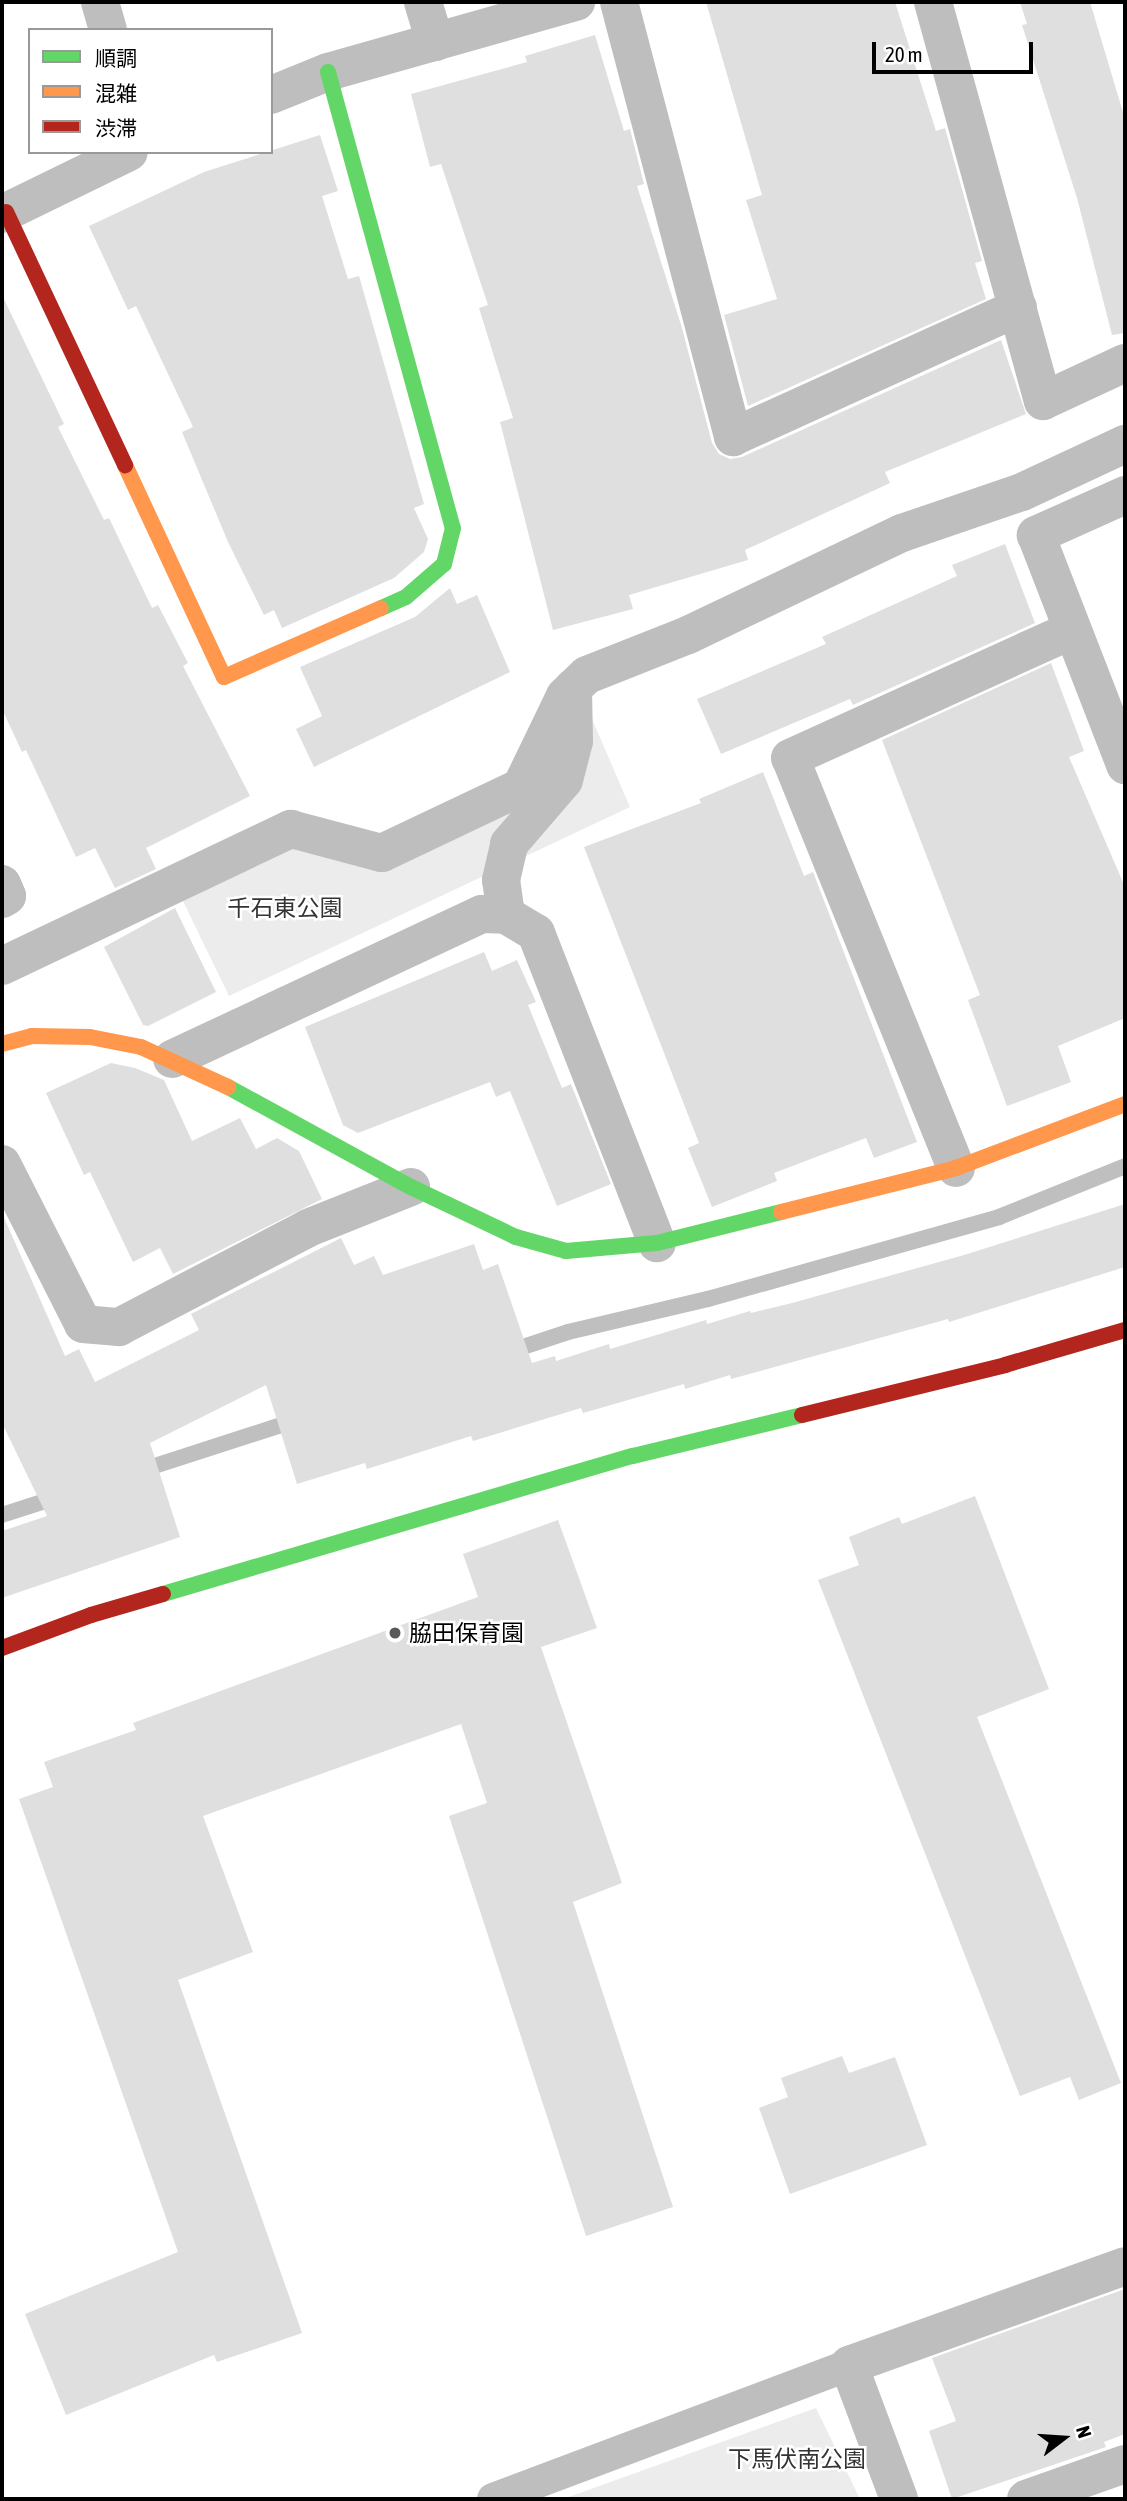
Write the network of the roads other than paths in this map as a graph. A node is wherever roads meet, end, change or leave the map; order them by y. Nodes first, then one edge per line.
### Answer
1 (100, 2) edge
2 (423, 2) edge
3 (576, 2) edge
4 (619, 2) edge
5 (933, 2) edge
6 (107, 28) edge
7 (435, 42) junction
8 (328, 72) junction
9 (273, 94) edge
10 (125, 154) edge
11 (4, 213) edge
12 (1018, 308) junction
13 (1125, 363) edge
14 (1125, 444) edge
15 (1125, 495) edge
16 (1072, 630) junction
17 (573, 688) junction
18 (1125, 765) edge
19 (2, 884) edge
20 (2, 899) edge
21 (506, 915) junction
22 (2, 965) edge
23 (2, 1044) edge
24 (172, 1059) junction
25 (1125, 1104) edge
26 (2, 1164) edge
27 (956, 1168) junction
28 (411, 1187) junction
29 (657, 1243) junction
30 (1125, 1330) edge
31 (2, 1648) edge
32 (1125, 2266) edge
33 (849, 2365) junction
34 (1125, 2464) edge
35 (493, 2499) edge
36 (899, 2499) edge
37 (1026, 2499) edge

1 - 6 street
2 - 7 street
3 - 7 street
4 - 12 street
5 - 12 street
7 - 8 street
8 - 9 street
8 - 11 street
10 - 11 street
12 - 13 street
14 - 17 street
15 - 16 street
16 - 18 street
16 - 27 street
17 - 21 street
17 - 22 street
19 - 20 street
21 - 24 street
21 - 29 street
23 - 24 street
24 - 28 street
25 - 27 street
26 - 28 street
27 - 29 street
28 - 29 street
30 - 31 street
32 - 33 street
33 - 35 lane
33 - 36 street
34 - 37 street

